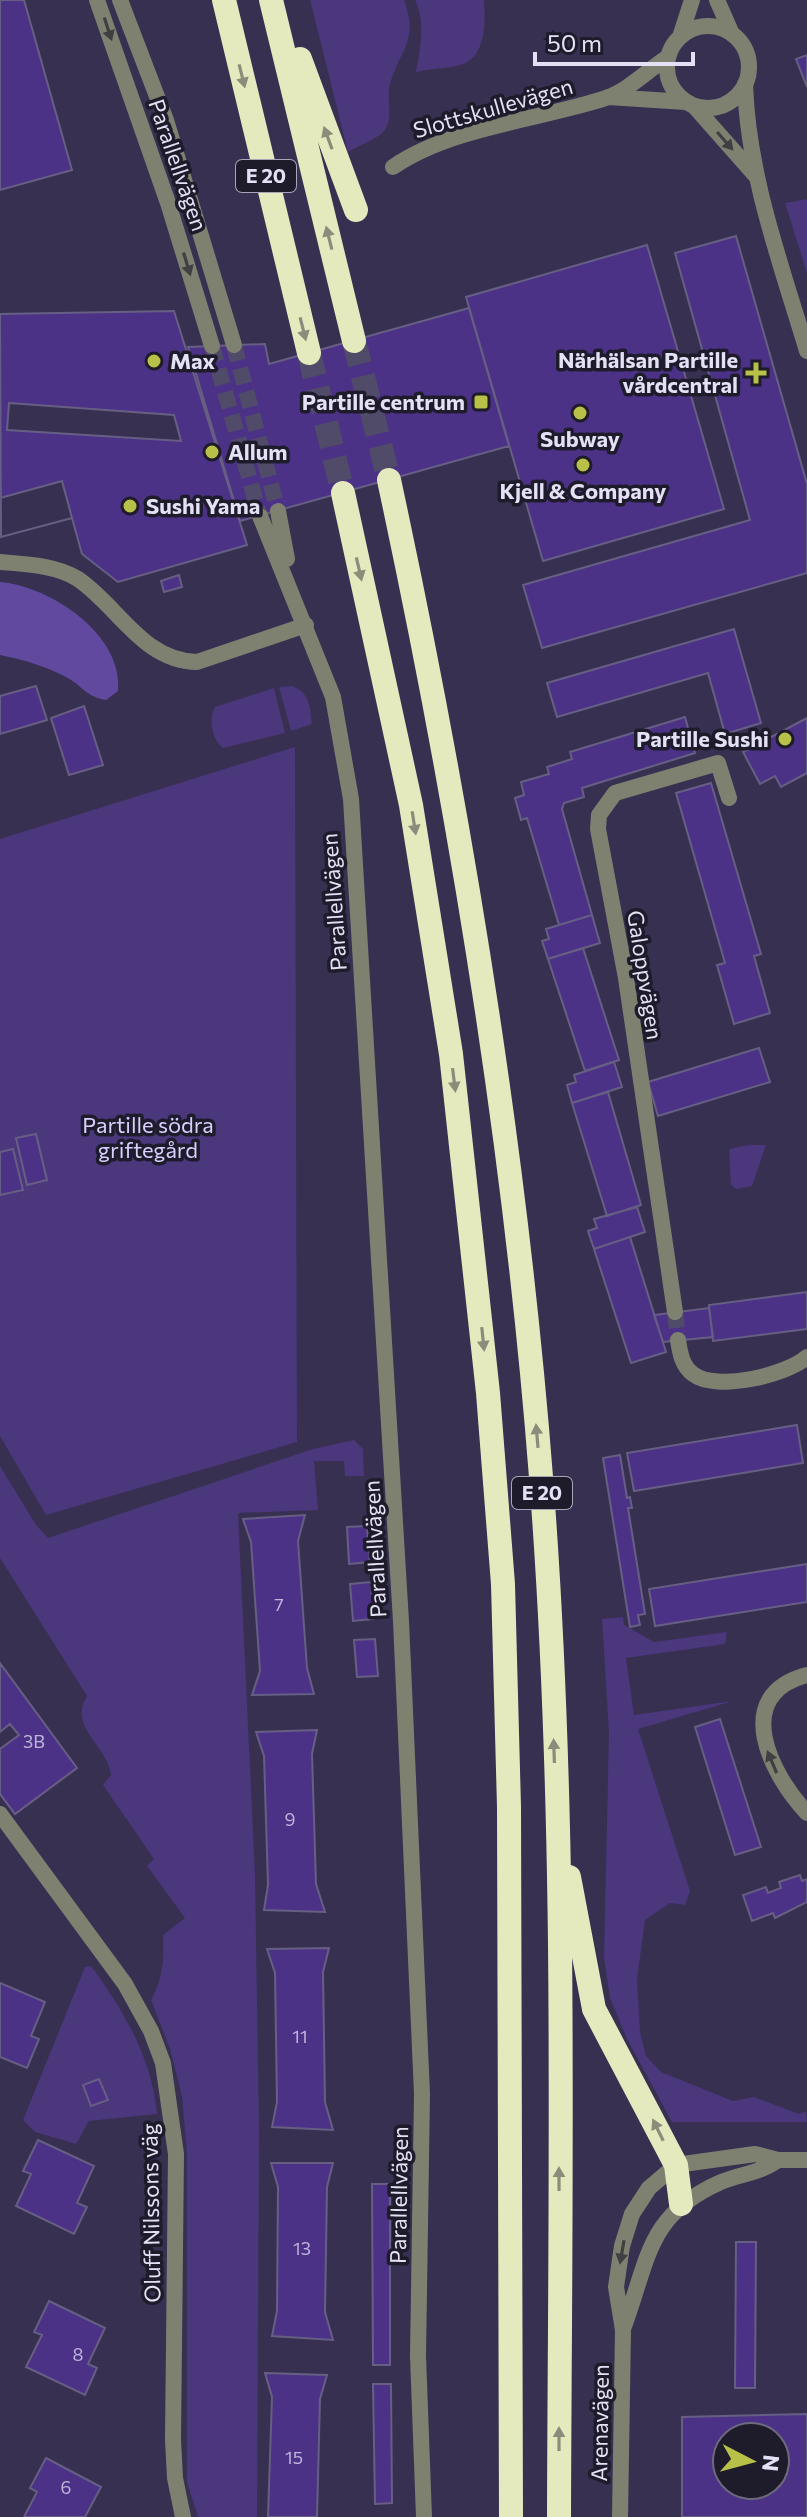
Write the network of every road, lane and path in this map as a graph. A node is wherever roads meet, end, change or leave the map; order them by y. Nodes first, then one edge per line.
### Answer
1 (97, 0) edge
2 (120, 0) edge
3 (224, 0) edge
4 (273, 0) edge
5 (692, 0) edge
6 (717, 0) edge
7 (732, 34) junction
8 (680, 37) junction
9 (668, 57) junction
10 (745, 84) junction
11 (608, 97) junction
12 (690, 104) junction
13 (393, 167) dead end
14 (756, 176) junction
15 (356, 210) dead end
16 (354, 341) tunnel mouth
17 (234, 345) tunnel mouth
18 (212, 346) tunnel mouth
19 (807, 351) edge
20 (309, 353) tunnel mouth
21 (389, 480) tunnel mouth
22 (343, 493) tunnel mouth
23 (278, 511) tunnel mouth
24 (260, 516) tunnel mouth
25 (0, 562) edge
26 (292, 588) junction
27 (306, 625) junction
28 (729, 798) dead end
29 (675, 1312) tunnel mouth
30 (678, 1340) tunnel mouth
31 (807, 1357) edge
32 (807, 1675) edge
33 (556, 1810) junction
34 (807, 1813) edge
35 (0, 1814) edge
36 (778, 2160) junction
37 (807, 2160) edge
38 (676, 2165) junction
39 (681, 2204) junction
40 (623, 2330) junction
41 (183, 2517) edge
42 (424, 2517) edge
43 (511, 2517) edge
44 (559, 2517) edge
45 (620, 2517) edge

1 -> 18 street, Parallellvägen
2 - 17 street, Parallellvägen
3 -> 20 highway, E 20
15 -> 4 highway
16 -> 4 highway, E 20
5 - 8 street
6 - 7 street
7 - 8 street
7 - 10 street
8 - 9 street
9 - 11 street, Slottskullevägen
9 - 12 street
10 - 12 street
10 - 14 street
11 - 12 street, Slottskullevägen
11 - 13 street, Slottskullevägen
12 -> 14 street
14 - 19 street
33 -> 21 highway, E 20
22 -> 43 highway, E 20
23 - 26 street, Parallellvägen
24 - 26 street, Parallellvägen
25 - 27 street
26 - 27 street, Parallellvägen
27 - 42 street, Parallellvägen
28 - 29 street, Galoppvägen
30 - 31 street
34 -> 32 street
38 -> 33 highway
44 -> 33 highway, E 20
35 - 41 street, Oluff Nilssons väg
36 - 37 street, Arenavägen
36 - 38 street, Arenavägen
36 - 39 street, Arenavägen
38 - 39 highway
38 -> 40 street, Arenavägen
39 - 40 street, Arenavägen
40 - 45 street, Arenavägen

